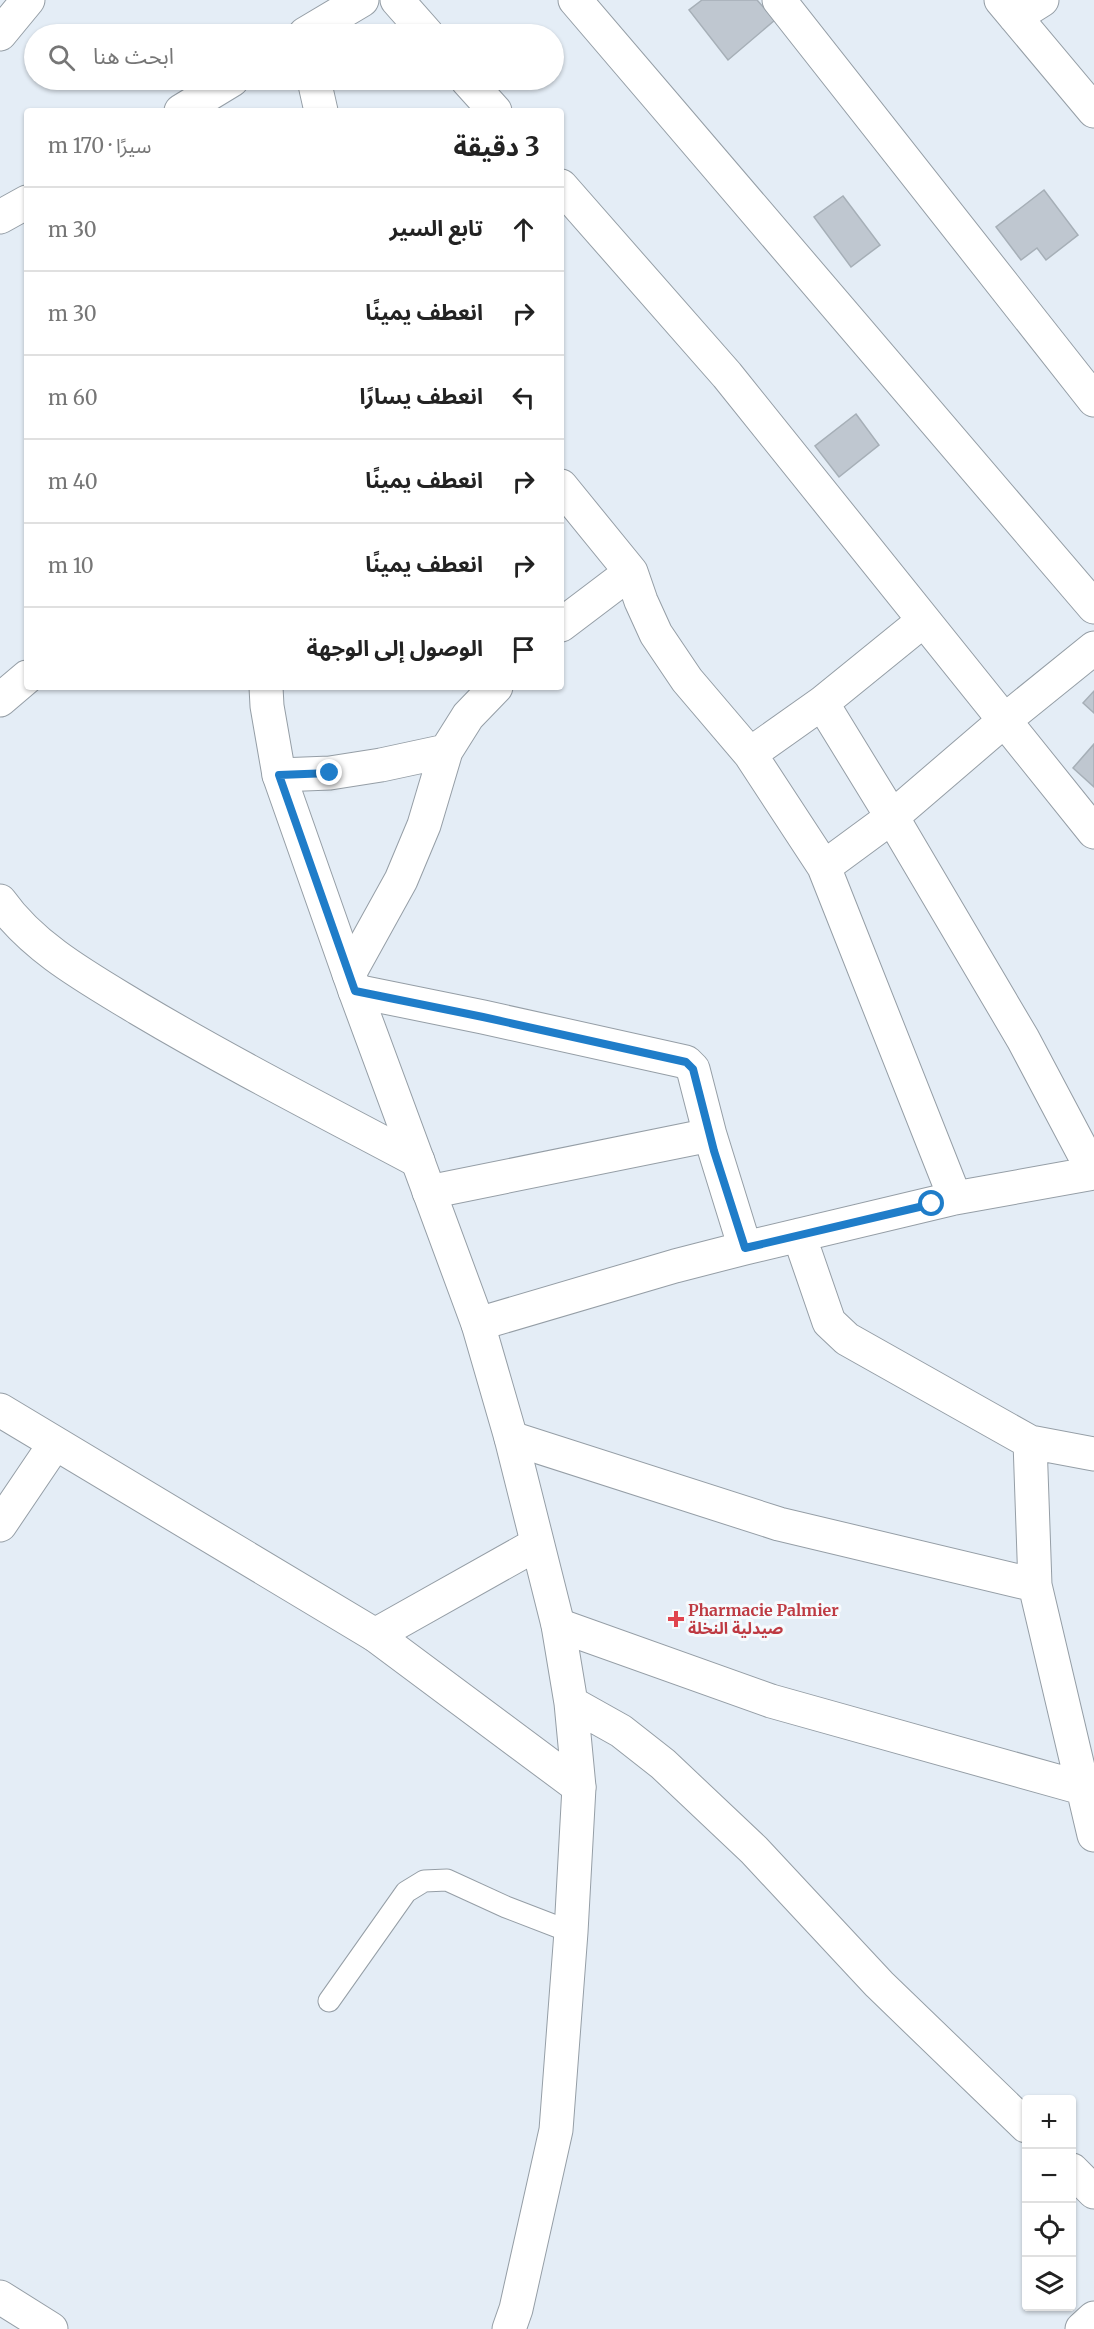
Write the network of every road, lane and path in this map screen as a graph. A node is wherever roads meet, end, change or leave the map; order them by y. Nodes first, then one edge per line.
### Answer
1 (28, 0) edge
2 (362, 0) edge
3 (397, 0) edge
4 (575, 0) edge
5 (779, 0) edge
6 (1019, 6) edge
7 (322, 24) edge
8 (418, 24) edge
9 (0, 34) edge
10 (216, 90) edge
11 (316, 90) edge
12 (476, 90) edge
13 (186, 108) edge
14 (320, 108) edge
15 (492, 108) edge
16 (1094, 111) edge
17 (564, 189) edge
18 (24, 204) edge
19 (0, 217) edge
20 (1094, 400) edge
21 (564, 490) edge
22 (631, 572) junction
23 (1094, 608) edge
24 (923, 621) junction
25 (564, 623) edge
26 (1094, 648) edge
27 (24, 680) edge
28 (266, 690) edge
29 (493, 690) edge
30 (0, 700) edge
31 (822, 703) junction
32 (1005, 720) junction
33 (446, 751) junction
34 (750, 754) junction
35 (279, 775) junction
36 (892, 817) junction
37 (1094, 832) edge
38 (824, 867) junction
39 (0, 902) edge
40 (352, 983) junction
41 (710, 1135) junction
42 (418, 1161) junction
43 (429, 1192) junction
44 (955, 1198) junction
45 (799, 1235) junction
46 (745, 1248) junction
47 (478, 1324) junction
48 (0, 1410) edge
49 (511, 1438) junction
50 (1030, 1443) junction
51 (54, 1445) junction
52 (1094, 1454) edge
53 (0, 1525) edge
54 (537, 1544) junction
55 (1035, 1585) junction
56 (558, 1624) junction
57 (375, 1635) junction
58 (571, 1703) junction
59 (579, 1787) junction
60 (1082, 1788) junction
61 (1094, 1835) edge
62 (572, 1932) junction
63 (330, 2001) dead end
64 (1022, 2122) edge
65 (0, 2297) edge
66 (1094, 2318) edge
67 (51, 2329) edge
68 (508, 2329) edge
69 (1082, 2329) edge

1 - 9 street
2 - 7 street
3 - 8 street
4 - 23 street
5 - 20 street
6 - 16 street
10 - 13 street
11 - 14 street
12 - 15 street
17 - 24 street
18 - 19 street
21 - 22 street
22 - 25 street
22 - 34 street
24 - 31 street
24 - 32 street
26 - 32 street
27 - 30 street
28 - 35 street
29 - 33 street
31 - 34 street
31 - 36 street
32 - 36 street
32 - 37 street
33 - 35 street
33 - 40 street
34 - 38 street
35 - 40 street
36 - 38 street
36 - 44 street
38 - 44 street
39 - 42 street
40 - 41 street
40 - 42 street
41 - 43 street
41 - 46 street
42 - 43 street
43 - 47 street
44 - 45 street
45 - 46 street
45 - 50 street
46 - 47 street
47 - 49 street
48 - 51 street
49 - 54 street
49 - 55 street
50 - 52 street
50 - 55 street
51 - 53 street
51 - 57 street
54 - 56 street
54 - 57 street
55 - 60 street
56 - 58 street
56 - 60 street
57 - 59 street
58 - 59 street
58 - 64 street
59 - 62 street
60 - 61 street
62 - 63 lane
62 - 68 street
65 - 67 street
66 - 69 street

